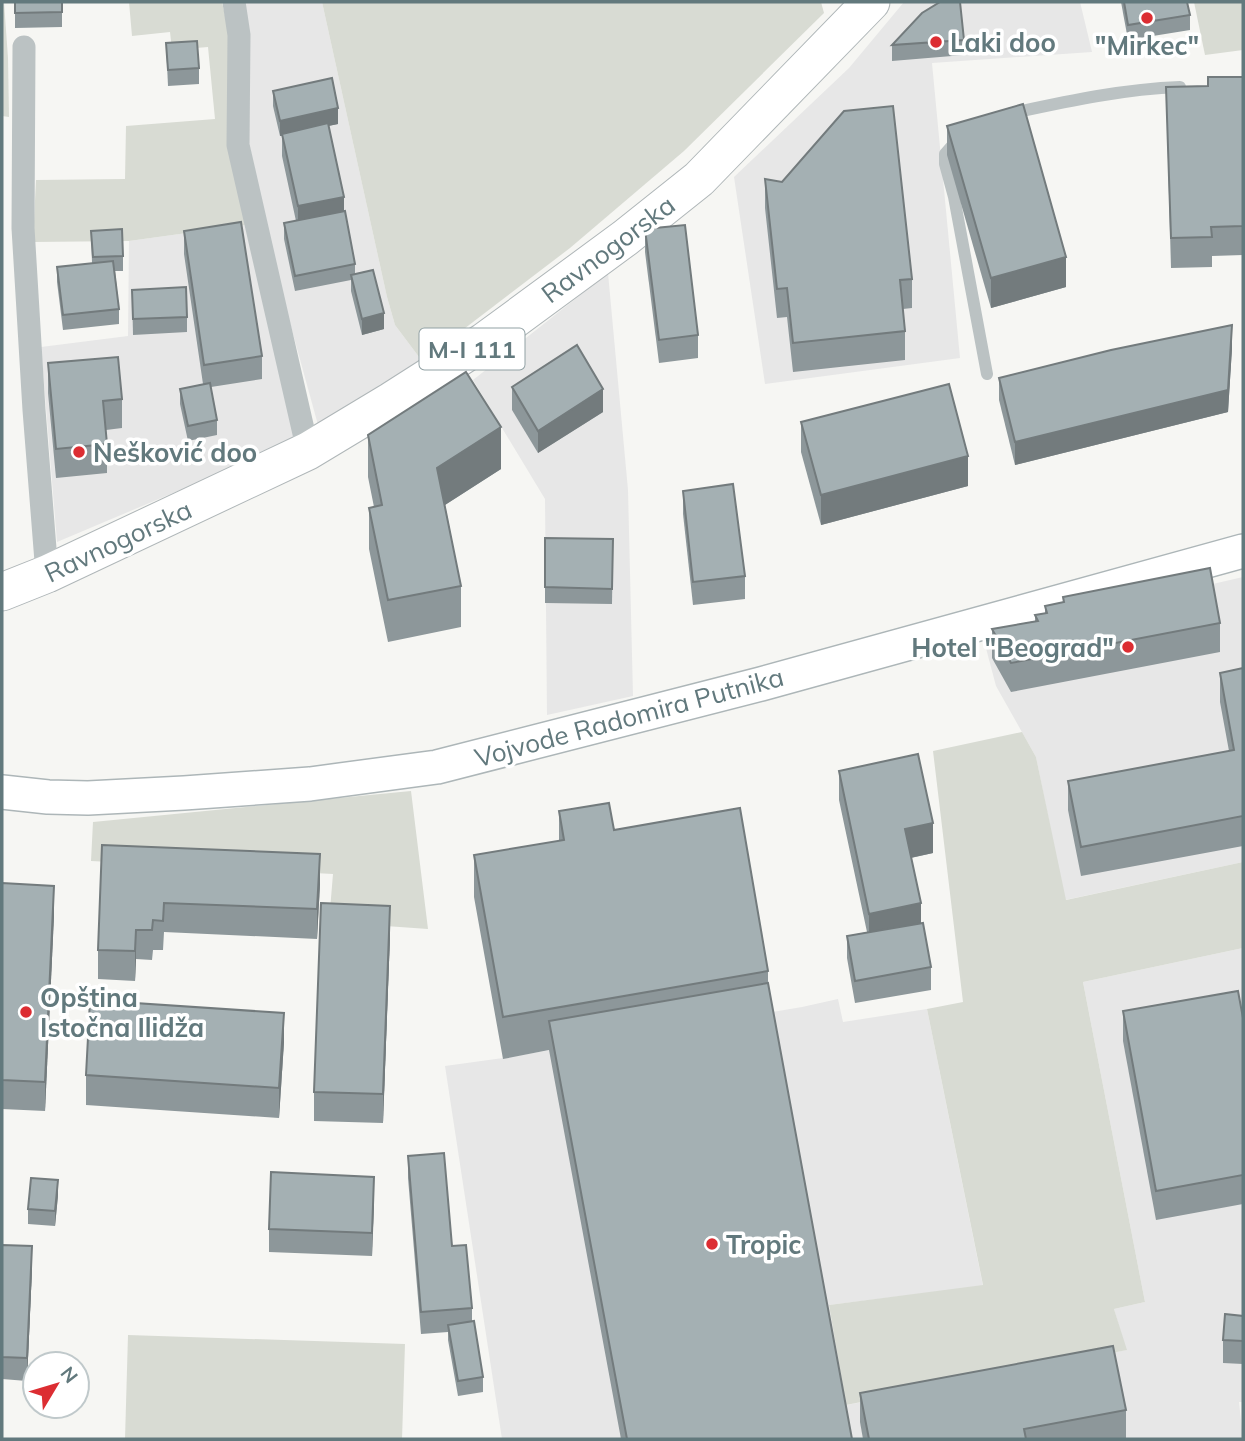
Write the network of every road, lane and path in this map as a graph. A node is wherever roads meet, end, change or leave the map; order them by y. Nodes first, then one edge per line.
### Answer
1 (234, 2) edge
2 (871, 2) edge
3 (24, 47) dead end
4 (1187, 87) edge
5 (993, 117) edge
6 (970, 129) edge
7 (987, 374) dead end
8 (308, 451) junction
9 (1243, 551) edge
10 (47, 574) junction
11 (2, 592) edge
12 (2, 792) edge

1 - 8 street
2 - 8 main road, Ravnogorska / M-I 111
3 - 10 street
4 - 5 lane
6 - 7 lane
8 - 10 main road, Ravnogorska / M-I 111
9 - 12 main road, Vojvode Radomira Putnika
10 - 11 main road, Ravnogorska / M-I 111

